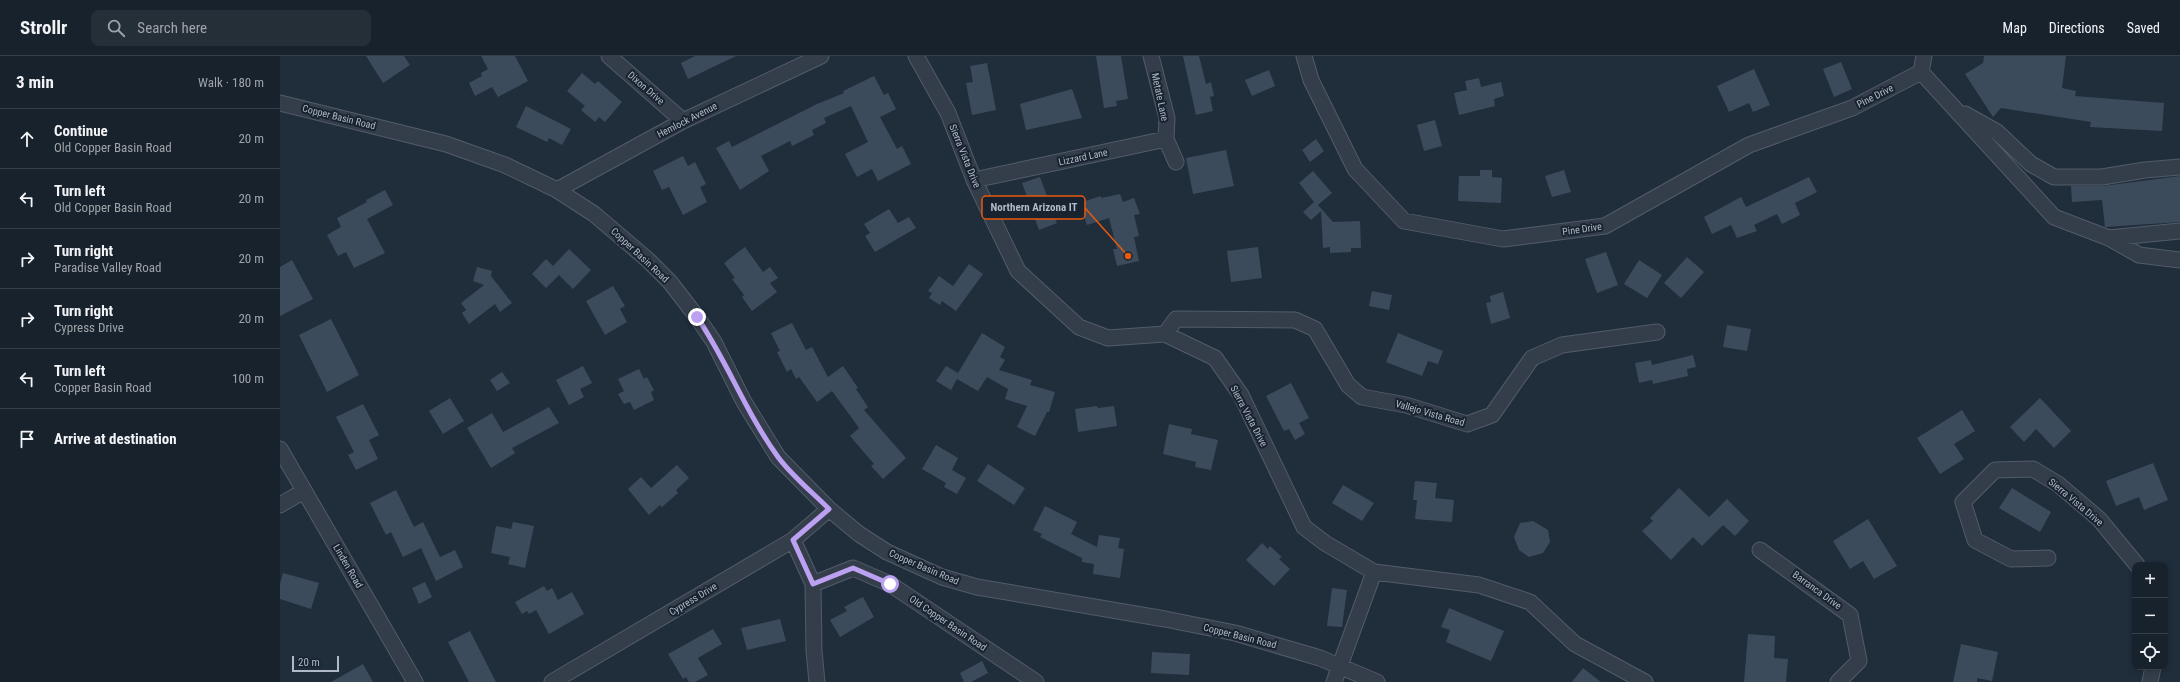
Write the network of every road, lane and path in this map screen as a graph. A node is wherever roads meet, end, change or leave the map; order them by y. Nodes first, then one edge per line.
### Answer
1 (609, 56) edge
2 (821, 56) edge
3 (916, 56) edge
4 (1151, 56) edge
5 (1304, 56) edge
6 (1924, 56) edge
7 (1921, 72) junction
8 (280, 103) edge
9 (1954, 108) junction
10 (683, 121) junction
11 (1166, 139) junction
12 (1176, 162) dead end
13 (2180, 167) edge
14 (974, 180) junction
15 (557, 190) junction
16 (2180, 232) edge
17 (2108, 238) junction
18 (2180, 260) edge
19 (1657, 332) dead end
20 (1165, 334) junction
21 (280, 449) edge
22 (304, 491) junction
23 (280, 504) edge
24 (829, 509) junction
25 (793, 540) junction
26 (1760, 550) dead end
27 (2048, 558) dead end
28 (2135, 562) edge
29 (1374, 572) junction
30 (813, 584) junction
31 (1341, 668) junction
32 (2152, 670) edge
33 (415, 682) edge
34 (552, 682) edge
35 (817, 682) edge
36 (1036, 682) edge
37 (1334, 682) edge
38 (1376, 682) edge
39 (1645, 682) edge
40 (1838, 682) edge
41 (2150, 682) edge

1 - 10 street, Dixon Drive
2 - 10 street, Hemlock Avenue
3 - 14 street, Sierra Vista Drive
4 - 11 street, Metate Lane
5 - 7 street, Pine Drive
6 - 7 street
7 - 9 street
8 - 15 street, Copper Basin Road
9 - 13 street
9 - 17 street
10 - 15 street, Hemlock Avenue
11 - 12 street
11 - 14 street, Lizzard Lane
14 - 20 street, Sierra Vista Drive
15 - 24 street, Copper Basin Road
16 - 17 street
17 - 18 street
19 - 20 street, Vallejo Vista Road
20 - 29 street, Sierra Vista Drive
21 - 22 street, Linden Road
22 - 23 street
22 - 33 street, Linden Road
24 - 25 street, Cypress Drive
24 - 31 street, Copper Basin Road
25 - 30 street
25 - 34 street, Cypress Drive
26 - 40 street, Barranca Drive
27 - 28 street, Sierra Vista Drive
29 - 31 street
29 - 39 street, Sierra Vista Drive
30 - 35 street
30 - 36 street, Old Copper Basin Road
31 - 37 street
31 - 38 street, Copper Basin Road
32 - 41 street

